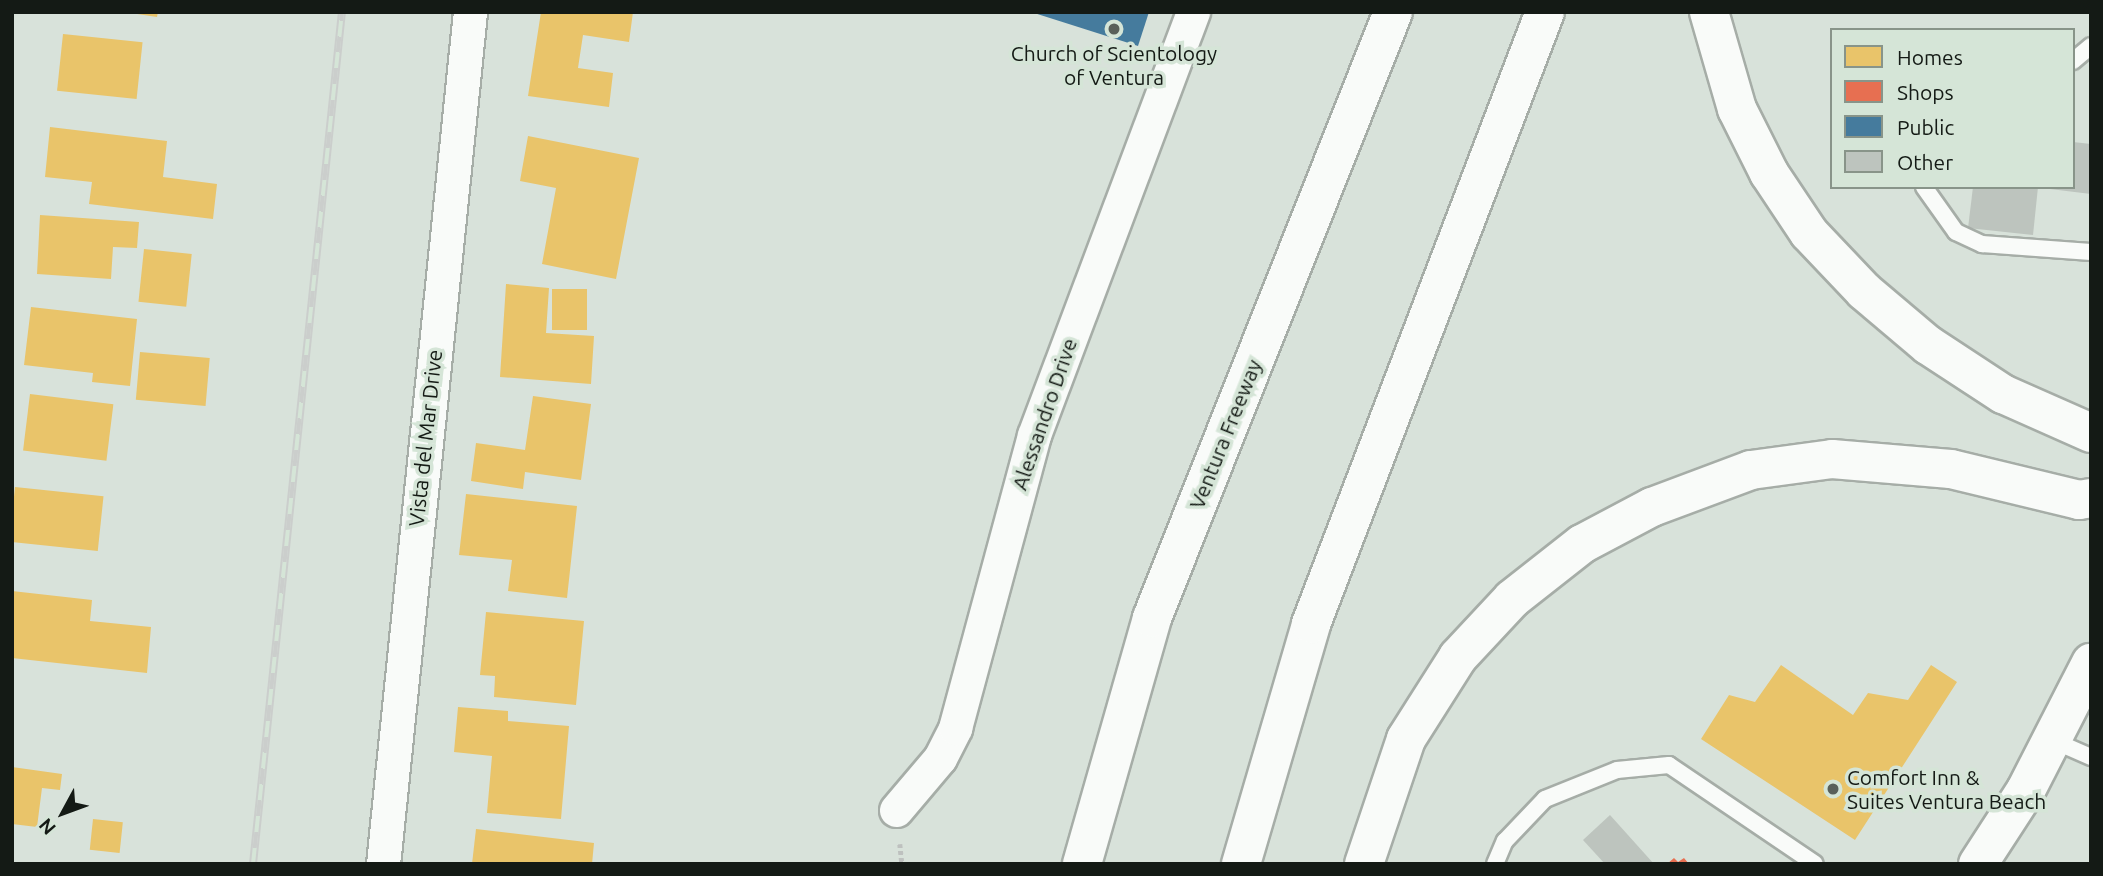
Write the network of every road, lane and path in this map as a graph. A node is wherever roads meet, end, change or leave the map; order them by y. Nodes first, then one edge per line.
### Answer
1 (470, 12) edge
2 (1193, 12) edge
3 (1393, 12) edge
4 (1545, 12) edge
5 (1709, 12) edge
6 (2091, 46) edge
7 (2075, 59) edge
8 (1925, 189) edge
9 (2091, 252) edge
10 (2091, 433) edge
11 (2091, 498) edge
12 (2091, 663) edge
13 (2052, 740) junction
14 (2091, 757) edge
15 (896, 810) dead end
16 (383, 864) edge
17 (1082, 864) edge
18 (1241, 864) edge
19 (1364, 864) edge
20 (1495, 864) edge
21 (1815, 864) edge
22 (1978, 864) edge

1 - 16 street, Vista del Mar Drive
2 - 15 street, Alessandro Drive
3 - 17 main road, Ventura Freeway
4 - 18 main road
5 - 10 main road
6 - 7 lane
8 - 9 lane
11 - 19 main road
12 - 13 main road
13 - 14 lane
13 - 22 main road
20 - 21 lane

